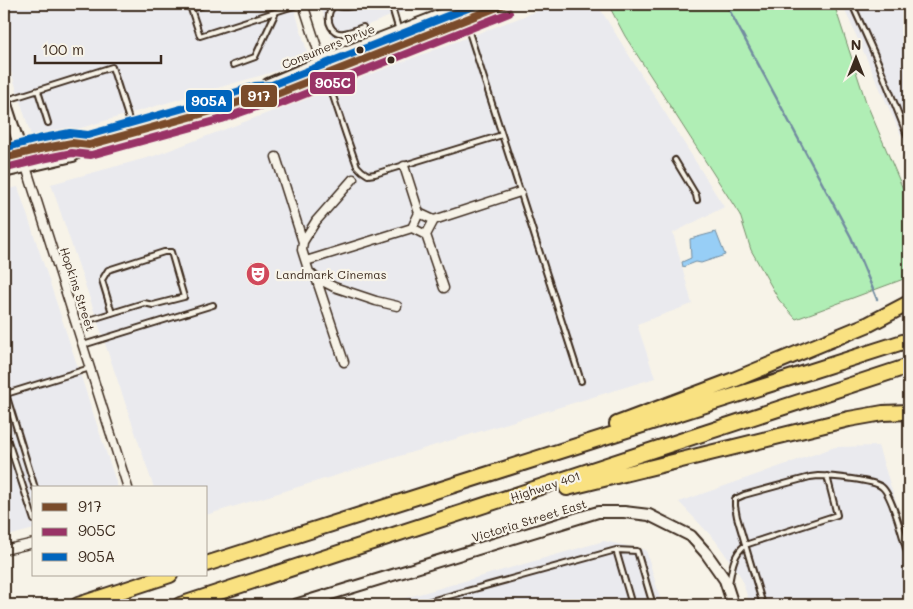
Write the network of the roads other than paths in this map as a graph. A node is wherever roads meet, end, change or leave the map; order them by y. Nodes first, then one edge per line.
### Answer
1 (190, 4) edge
2 (207, 4) edge
3 (302, 4) edge
4 (334, 4) edge
5 (360, 4) edge
6 (391, 4) edge
7 (505, 4) edge
8 (852, 4) edge
9 (465, 6) edge
10 (191, 9) junction
11 (276, 12) junction
12 (465, 20) junction
13 (364, 27) dead end
14 (400, 31) junction
15 (322, 61) junction
16 (232, 65) dead end
17 (326, 74) junction
18 (38, 90) junction
19 (257, 96) junction
20 (4, 99) edge
21 (48, 123) dead end
22 (134, 134) junction
23 (502, 135) junction
24 (907, 135) dead end
25 (89, 144) junction
26 (22, 154) junction
27 (276, 157) dead end
28 (4, 158) edge
29 (675, 160) dead end
30 (404, 166) junction
31 (26, 167) junction
32 (4, 172) edge
33 (353, 179) dead end
34 (520, 192) junction
35 (697, 200) dead end
36 (419, 213) junction
37 (434, 220) junction
38 (412, 228) junction
39 (426, 235) junction
40 (303, 242) junction
41 (306, 261) junction
42 (316, 278) junction
43 (444, 288) dead end
44 (909, 303) edge
45 (213, 305) dead end
46 (397, 306) dead end
47 (112, 313) junction
48 (76, 324) junction
49 (909, 340) edge
50 (83, 345) junction
51 (344, 362) dead end
52 (909, 366) edge
53 (90, 368) junction
54 (582, 381) dead end
55 (909, 412) edge
56 (4, 429) edge
57 (504, 470) junction
58 (827, 476) junction
59 (35, 486) edge
60 (127, 486) edge
61 (464, 513) junction
62 (32, 514) edge
63 (32, 543) edge
64 (745, 545) junction
65 (4, 550) edge
66 (616, 550) junction
67 (909, 560) edge
68 (208, 563) edge
69 (167, 576) edge
70 (728, 588) junction
71 (329, 600) edge
72 (78, 605) edge
73 (180, 605) edge
74 (295, 605) edge
75 (416, 605) edge
76 (632, 605) edge
77 (652, 605) edge
78 (734, 605) edge
79 (763, 605) edge

1 - 10 lane
2 - 10 lane
3 - 11 lane
3 - 15 street
4 - 5 lane
4 - 13 lane
6 - 14 lane
7 - 12 main road, Consumers Drive
8 - 24 lane
9 - 12 lane
9 - 14 main road, Consumers Drive
10 - 11 lane
11 - 16 lane
12 - 17 main road, Consumers Drive
12 - 23 lane
14 - 15 main road, Consumers Drive
15 - 17 street
15 - 19 main road, Consumers Drive
17 - 19 main road, Consumers Drive
17 - 30 lane
18 - 20 lane
18 - 21 lane
18 - 22 lane
19 - 22 main road, Consumers Drive
20 - 26 main road, Hopkins Street
22 - 25 main road, Consumers Drive
23 - 30 lane
23 - 34 lane
25 - 26 main road, Consumers Drive
25 - 31 main road, Consumers Drive
26 - 28 main road, Consumers Drive
26 - 31 street, Hopkins Street
27 - 40 street
29 - 35 lane
30 - 36 street
31 - 32 main road, Consumers Drive
31 - 48 street, Hopkins Street
33 - 40 street
34 - 37 street
34 - 54 lane
36 - 37 street
36 - 38 street
37 - 39 street
38 - 39 street
38 - 41 street
39 - 43 street
40 - 41 street
41 - 42 street
42 - 46 street
42 - 51 street
44 - 57 highway
45 - 50 lane
47 - 47 lane
47 - 48 lane
48 - 50 street, Hopkins Street
49 - 57 highway
50 - 53 street, Hopkins Street
52 - 61 highway, Highway 401
53 - 59 lane
53 - 60 street, Hopkins Street
55 - 61 highway
56 - 62 lane
57 - 68 highway
58 - 64 lane
58 - 64 lane
58 - 67 lane
61 - 73 highway, Highway 401
63 - 65 street
64 - 70 lane
64 - 79 lane
66 - 75 lane
66 - 76 lane
66 - 77 lane
69 - 72 highway
70 - 71 main road, Victoria Street East
70 - 78 main road, Victoria Street East
71 - 74 main road, Victoria Street East

